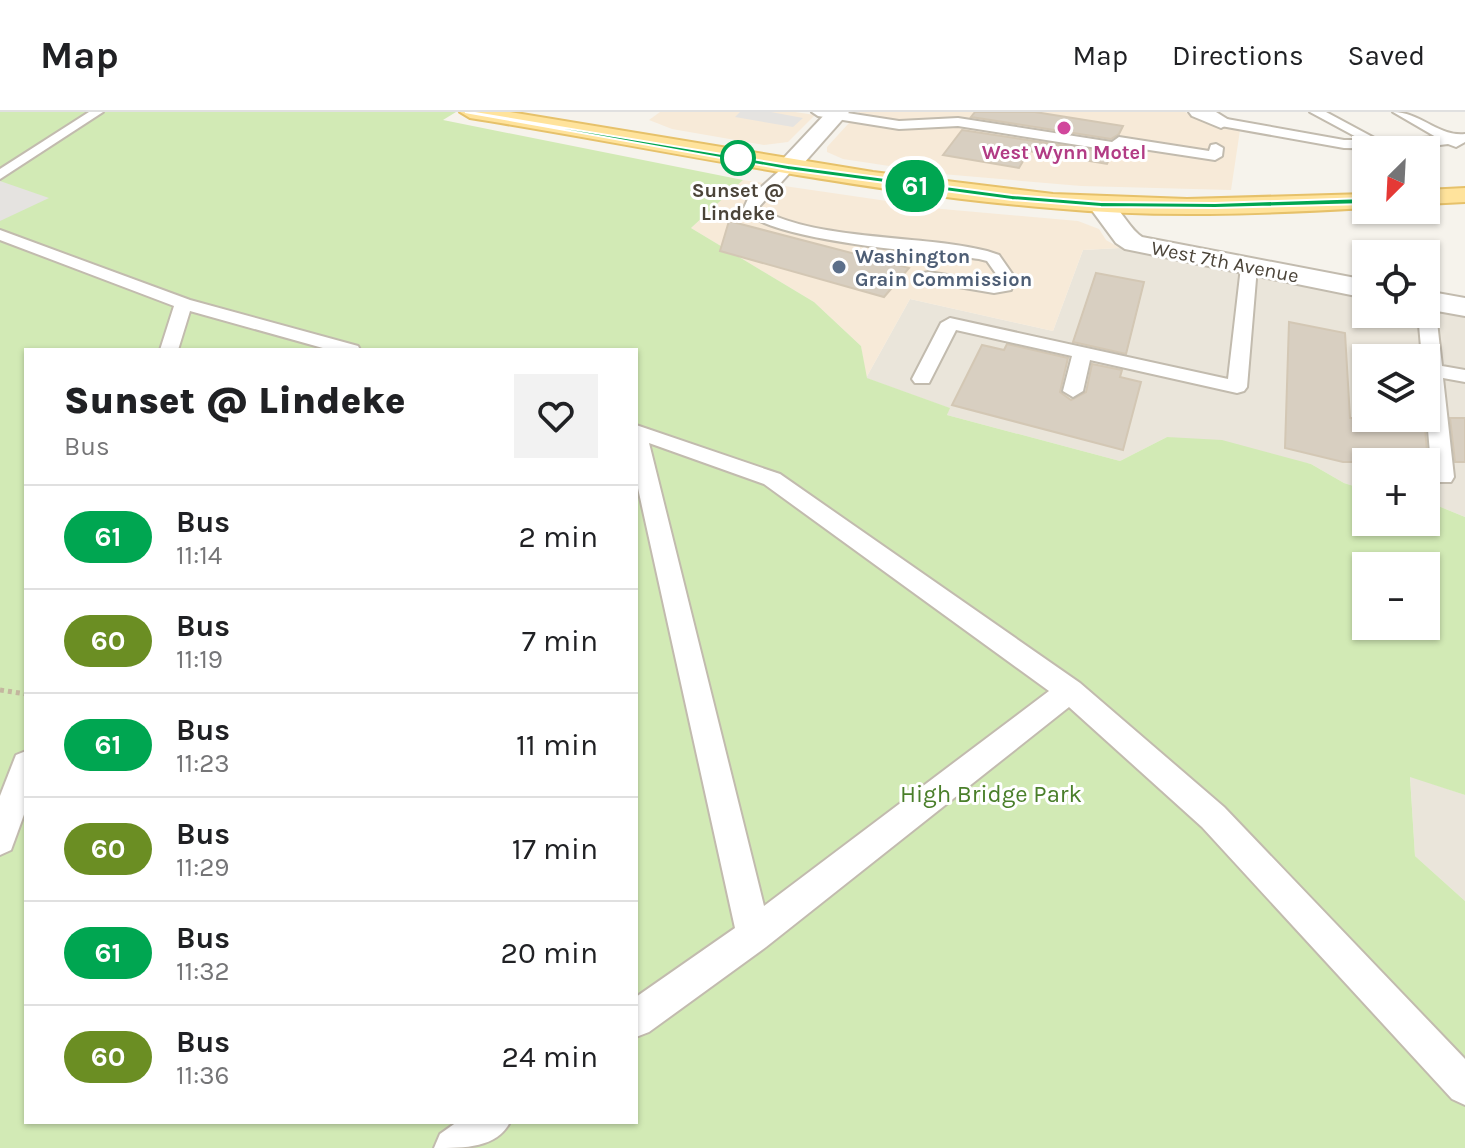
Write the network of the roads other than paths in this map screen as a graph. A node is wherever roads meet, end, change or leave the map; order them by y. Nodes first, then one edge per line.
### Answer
1 (97, 112) edge
2 (470, 112) edge
3 (1199, 112) edge
4 (1316, 112) edge
5 (1399, 112) edge
6 (831, 113) edge
7 (1221, 122) joint
8 (1361, 136) edge
9 (1352, 143) edge
10 (1461, 143) edge
11 (1440, 144) edge
12 (1216, 148) dead end
13 (788, 167) junction
14 (0, 175) edge
15 (1465, 195) edge
16 (1440, 196) edge
17 (1352, 202) edge
18 (1101, 205) junction
19 (0, 235) edge
20 (1249, 267) junction
21 (929, 277) dead end
22 (1352, 286) edge
23 (184, 304) junction
24 (1440, 304) edge
25 (1465, 307) edge
26 (170, 348) edge
27 (344, 348) edge
28 (1082, 354) junction
29 (1440, 371) edge
30 (1465, 376) edge
31 (922, 379) dead end
32 (1073, 391) dead end
33 (638, 432) edge
34 (1439, 432) edge
35 (638, 440) edge
36 (1443, 477) dead end
37 (1070, 691) junction
38 (24, 770) edge
39 (0, 840) edge
40 (754, 935) junction
41 (638, 1018) edge
42 (1465, 1086) edge
43 (488, 1124) edge
44 (454, 1148) edge

1 - 14 lane
2 - 13 main road
3 - 7 street
4 - 8 lane
5 - 10 lane
6 - 12 lane
6 - 13 street
7 - 9 lane
10 - 11 lane
13 - 18 main road
13 - 21 lane
15 - 16 main road
17 - 18 main road
18 - 20 street, West 7th Avenue
19 - 23 lane
20 - 22 street, West 7th Avenue
20 - 28 lane
23 - 26 lane
23 - 27 lane
24 - 25 street
28 - 31 lane
28 - 32 lane
29 - 30 lane
33 - 37 lane
34 - 36 lane
35 - 40 lane
37 - 40 lane
37 - 42 lane
38 - 39 lane
40 - 41 lane
43 - 44 lane

